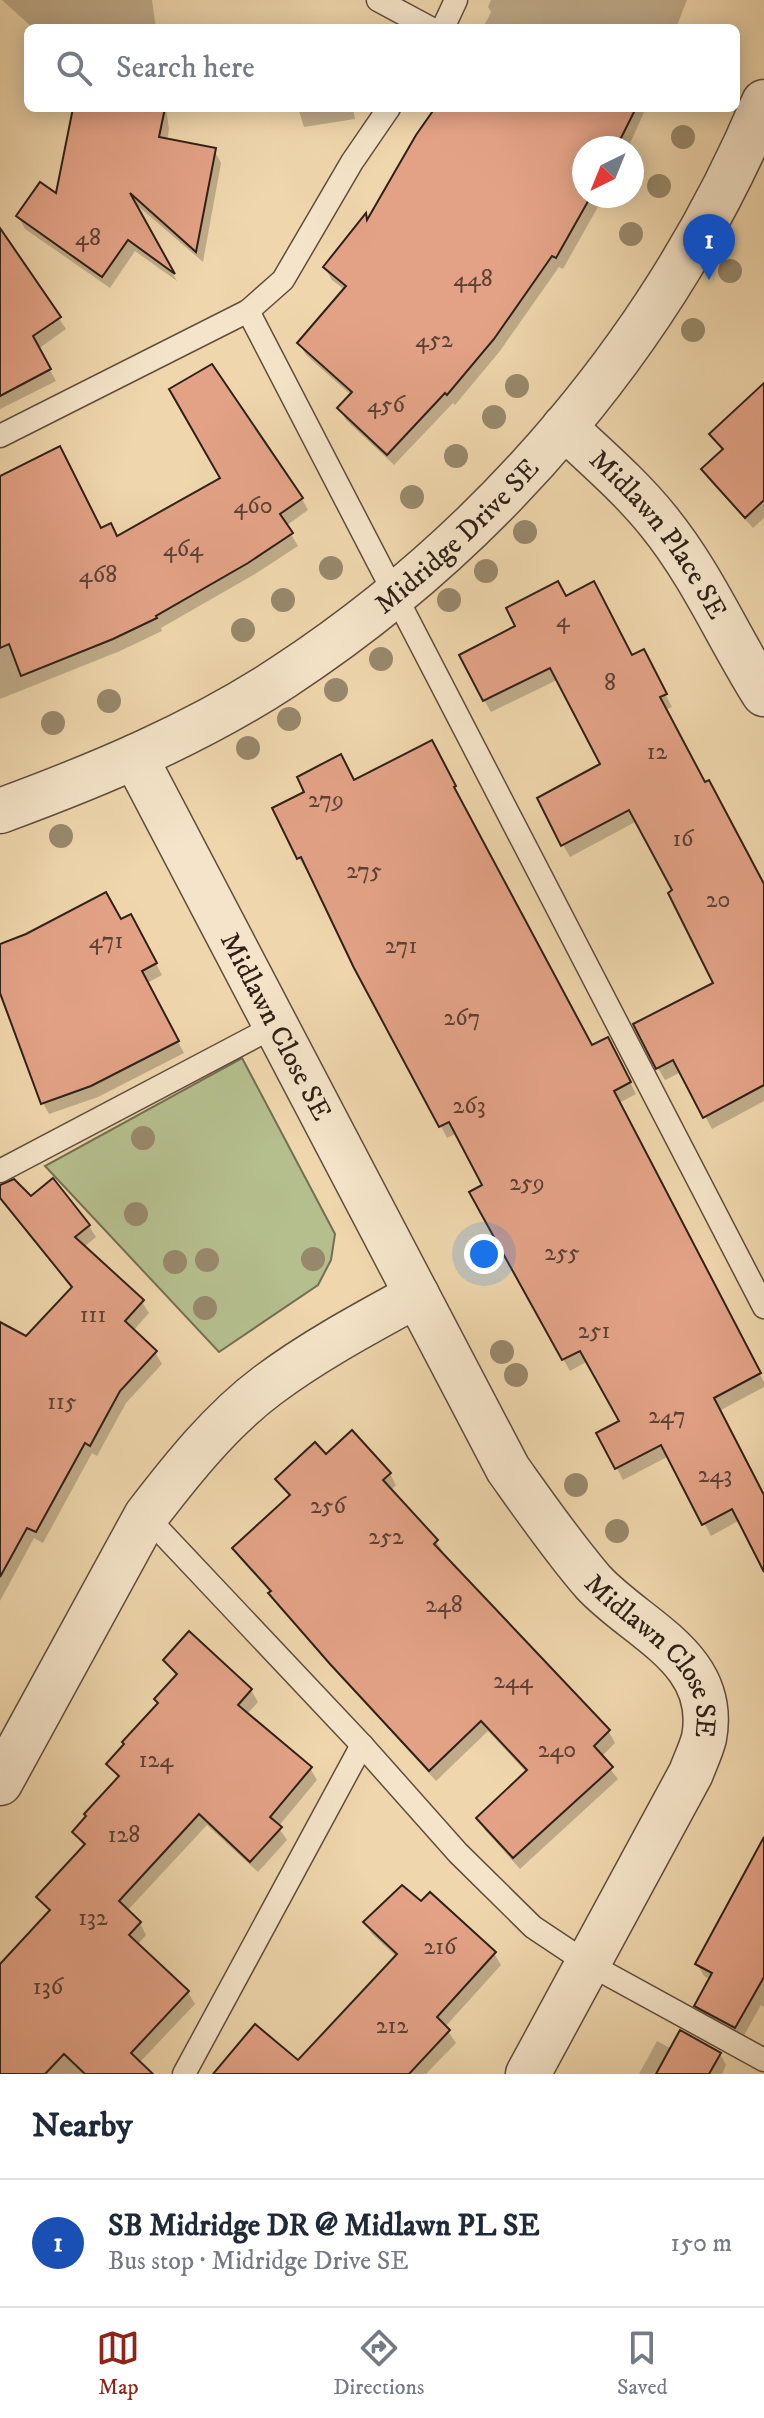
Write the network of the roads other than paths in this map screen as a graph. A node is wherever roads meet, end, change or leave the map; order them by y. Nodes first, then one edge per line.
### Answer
1 (378, 0) edge
2 (456, 0) edge
3 (423, 24) edge
4 (445, 24) edge
5 (764, 102) edge
6 (386, 112) edge
7 (248, 311) junction
8 (564, 427) junction
9 (0, 436) edge
10 (394, 595) junction
11 (759, 672) edge
12 (135, 757) junction
13 (0, 811) edge
14 (275, 1026) junction
15 (0, 1171) edge
16 (417, 1295) junction
17 (764, 1307) edge
18 (146, 1516) junction
19 (362, 1745) junction
20 (0, 1783) edge
21 (587, 1963) junction
22 (764, 2060) edge
23 (184, 2074) edge
24 (528, 2074) edge

1 - 3 lane
2 - 4 lane
5 - 8 street, Midridge Drive SE
6 - 7 lane
7 - 9 lane
7 - 10 lane
8 - 10 street, Midridge Drive SE
8 - 11 street, Midlawn Place SE
10 - 12 street, Midridge Drive SE
10 - 17 lane
12 - 13 street, Midridge Drive SE
12 - 14 street, Midlawn Close SE
14 - 15 lane
14 - 16 street, Midlawn Close SE
16 - 18 street
16 - 21 street, Midlawn Close SE
18 - 19 lane
18 - 20 street
19 - 21 lane
19 - 23 lane
21 - 22 lane
21 - 24 street, Midlawn Close SE

